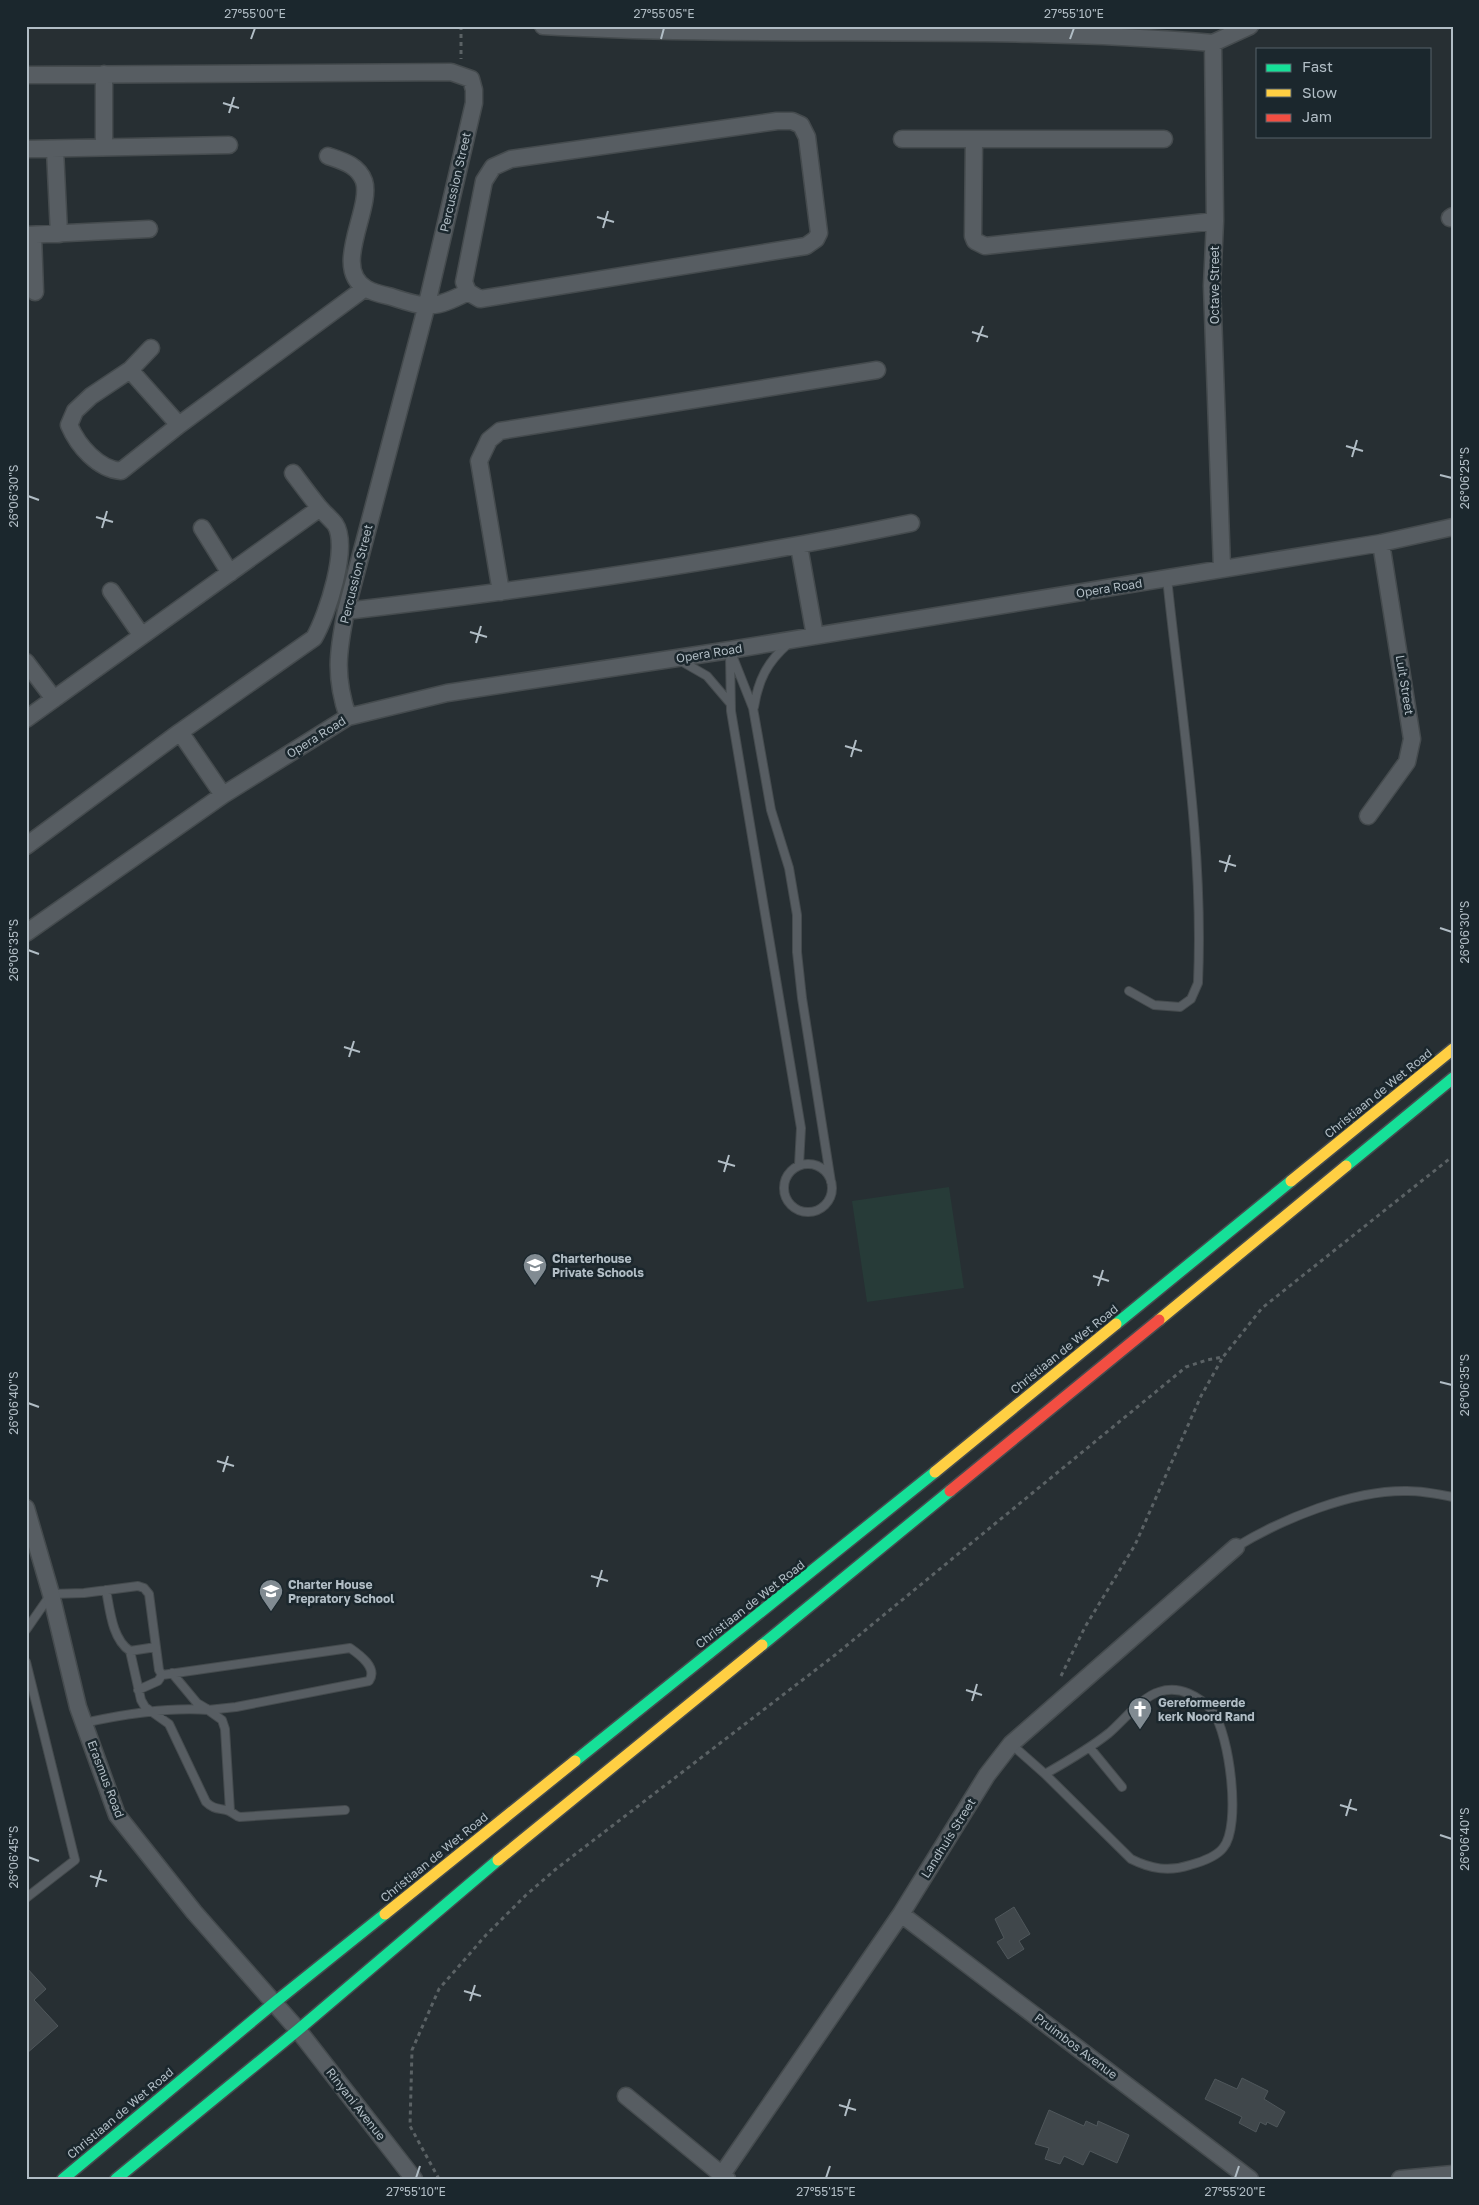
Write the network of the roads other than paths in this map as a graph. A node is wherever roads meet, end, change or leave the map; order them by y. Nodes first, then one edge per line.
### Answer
1 (543, 26) edge
2 (1250, 26) edge
3 (1213, 43) junction
4 (104, 74) junction
5 (26, 75) edge
6 (902, 139) dead end
7 (974, 139) junction
8 (1164, 139) dead end
9 (229, 145) dead end
10 (104, 148) junction
11 (26, 149) edge
12 (54, 150) junction
13 (328, 156) dead end
14 (1215, 221) junction
15 (149, 229) dead end
16 (59, 234) junction
17 (30, 235) edge
18 (365, 288) junction
19 (36, 292) dead end
20 (468, 292) junction
21 (426, 308) junction
22 (151, 348) dead end
23 (130, 370) junction
24 (877, 370) dead end
25 (179, 425) junction
26 (293, 473) dead end
27 (320, 508) junction
28 (911, 523) dead end
29 (1453, 527) edge
30 (202, 528) dead end
31 (1381, 542) junction
32 (799, 546) junction
33 (1222, 568) junction
34 (230, 573) junction
35 (1167, 578) junction
36 (111, 591) dead end
37 (501, 592) junction
38 (346, 611) junction
39 (142, 636) junction
40 (815, 636) junction
41 (793, 640) junction
42 (730, 650) junction
43 (677, 658) junction
44 (26, 662) edge
45 (54, 699) junction
46 (730, 703) junction
47 (753, 708) junction
48 (348, 717) junction
49 (26, 719) edge
50 (180, 732) junction
51 (223, 795) junction
52 (1368, 816) dead end
53 (26, 846) edge
54 (26, 933) edge
55 (1129, 992) dead end
56 (1453, 1049) edge
57 (1453, 1078) edge
58 (799, 1165) junction
59 (831, 1182) junction
60 (1453, 1497) edge
61 (26, 1508) edge
62 (1236, 1548) joint
63 (106, 1590) junction
64 (51, 1594) junction
65 (26, 1630) edge
66 (156, 1646) junction
67 (130, 1651) junction
68 (26, 1662) edge
69 (172, 1673) junction
70 (162, 1674) junction
71 (138, 1690) junction
72 (208, 1710) junction
73 (152, 1712) junction
74 (84, 1723) junction
75 (1012, 1744) junction
76 (1090, 1748) junction
77 (1045, 1774) junction
78 (1122, 1787) dead end
79 (344, 1810) dead end
80 (230, 1811) junction
81 (26, 1898) edge
82 (901, 1914) junction
83 (274, 2003) junction
84 (298, 2030) junction
85 (626, 2096) dead end
86 (1442, 2176) edge
87 (722, 2178) edge
88 (63, 2179) edge
89 (116, 2179) edge
90 (414, 2179) edge
91 (1250, 2179) edge
92 (1400, 2179) edge

1 - 3 street
2 - 3 street
3 - 14 street, Octave Street
4 - 5 street
4 - 10 street
4 - 21 street, Percussion Street
6 - 7 street
7 - 8 street
7 - 14 street
9 - 10 street
10 - 12 street
11 - 12 street
12 - 16 street
13 - 18 street
14 - 33 street, Octave Street
15 - 16 street
16 - 17 street
17 - 19 street
18 - 21 street
18 - 25 street
20 - 20 street
20 - 21 street
21 - 38 street, Percussion Street
22 - 23 street
23 - 25 street
23 - 25 street
24 - 37 street
26 - 27 street
27 - 34 street
27 - 50 street
28 - 32 street
29 - 31 street, Opera Road
30 - 34 street
31 - 33 street, Opera Road
31 - 52 street, Luit Street
32 - 37 street
32 - 40 street
33 - 35 street, Opera Road
34 - 39 street
35 - 40 street, Opera Road
35 - 55 lane
36 - 39 street
37 - 38 street
38 - 48 street, Percussion Street
39 - 45 street
40 - 41 street, Opera Road
41 - 42 street, Opera Road
41 - 47 lane
42 - 43 street, Opera Road
42 - 46 lane
42 - 47 lane
43 - 46 lane
43 - 48 street, Opera Road
44 - 45 street
45 - 49 street
46 - 58 lane
47 - 59 lane
48 - 51 street, Opera Road
50 - 51 street
50 - 53 street
51 - 54 street, Opera Road
56 - 83 main road, Christiaan de Wet Road
57 - 84 main road
58 - 59 lane
58 - 59 lane
60 - 62 lane
61 - 64 street, Erasmus Road
62 - 75 street, Landhuis Street
63 - 64 lane
63 - 66 lane
63 - 67 lane
64 - 65 lane
64 - 74 street, Erasmus Road
66 - 67 lane
66 - 70 lane
67 - 71 lane
68 - 81 lane
69 - 70 lane
69 - 72 lane
69 - 72 lane
70 - 71 lane
71 - 73 lane
72 - 73 lane
72 - 80 lane
73 - 74 lane
73 - 80 lane
74 - 83 street, Erasmus Road
75 - 77 lane
75 - 82 street, Landhuis Street
76 - 77 lane
76 - 77 lane
76 - 78 lane
79 - 80 lane
82 - 87 street, Landhuis Street
82 - 91 street, Pruimbos Avenue
83 - 84 street, Erasmus Road
83 - 88 main road, Christiaan de Wet Road
84 - 89 main road
84 - 90 street, Rinyani Avenue
85 - 87 street
86 - 92 street

